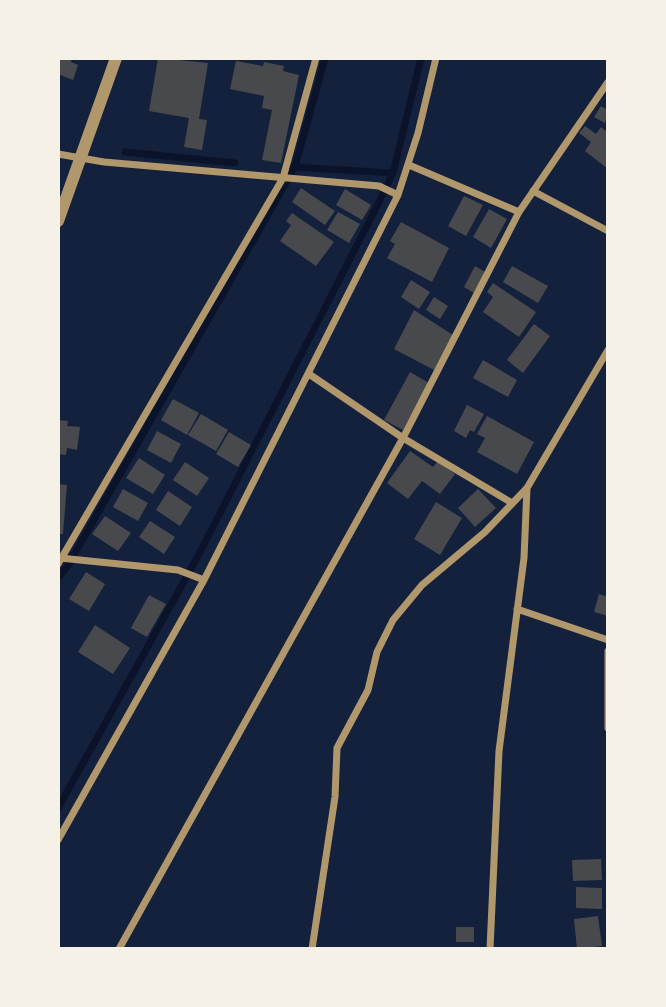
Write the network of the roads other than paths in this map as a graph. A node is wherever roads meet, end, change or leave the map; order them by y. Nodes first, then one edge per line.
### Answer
1 (116, 58) edge
2 (316, 58) edge
3 (436, 58) edge
4 (608, 82) edge
5 (58, 154) edge
6 (80, 157) junction
7 (409, 165) junction
8 (284, 178) junction
9 (533, 191) junction
10 (394, 193) junction
11 (519, 212) junction
12 (58, 221) edge
13 (608, 231) edge
14 (608, 351) edge
15 (309, 374) junction
16 (403, 438) junction
17 (527, 488) junction
18 (512, 503) junction
19 (61, 559) edge
20 (200, 578) junction
21 (517, 609) junction
22 (608, 640) edge
23 (608, 651) edge
24 (608, 728) edge
25 (58, 840) edge
26 (119, 949) edge
27 (312, 949) edge
28 (490, 949) edge

1 - 6 street
2 - 8 street
3 - 7 street
4 - 9 street
5 - 6 street
6 - 8 street
6 - 12 street
7 - 10 street
7 - 11 street
8 - 10 street
8 - 19 street
9 - 11 street
9 - 13 street
10 - 15 street
11 - 16 street
14 - 17 street
15 - 16 street
15 - 20 street
16 - 18 street
16 - 26 street
17 - 18 street
17 - 21 street
18 - 27 street
19 - 20 street
20 - 25 street
21 - 22 street
21 - 28 street
23 - 24 street

